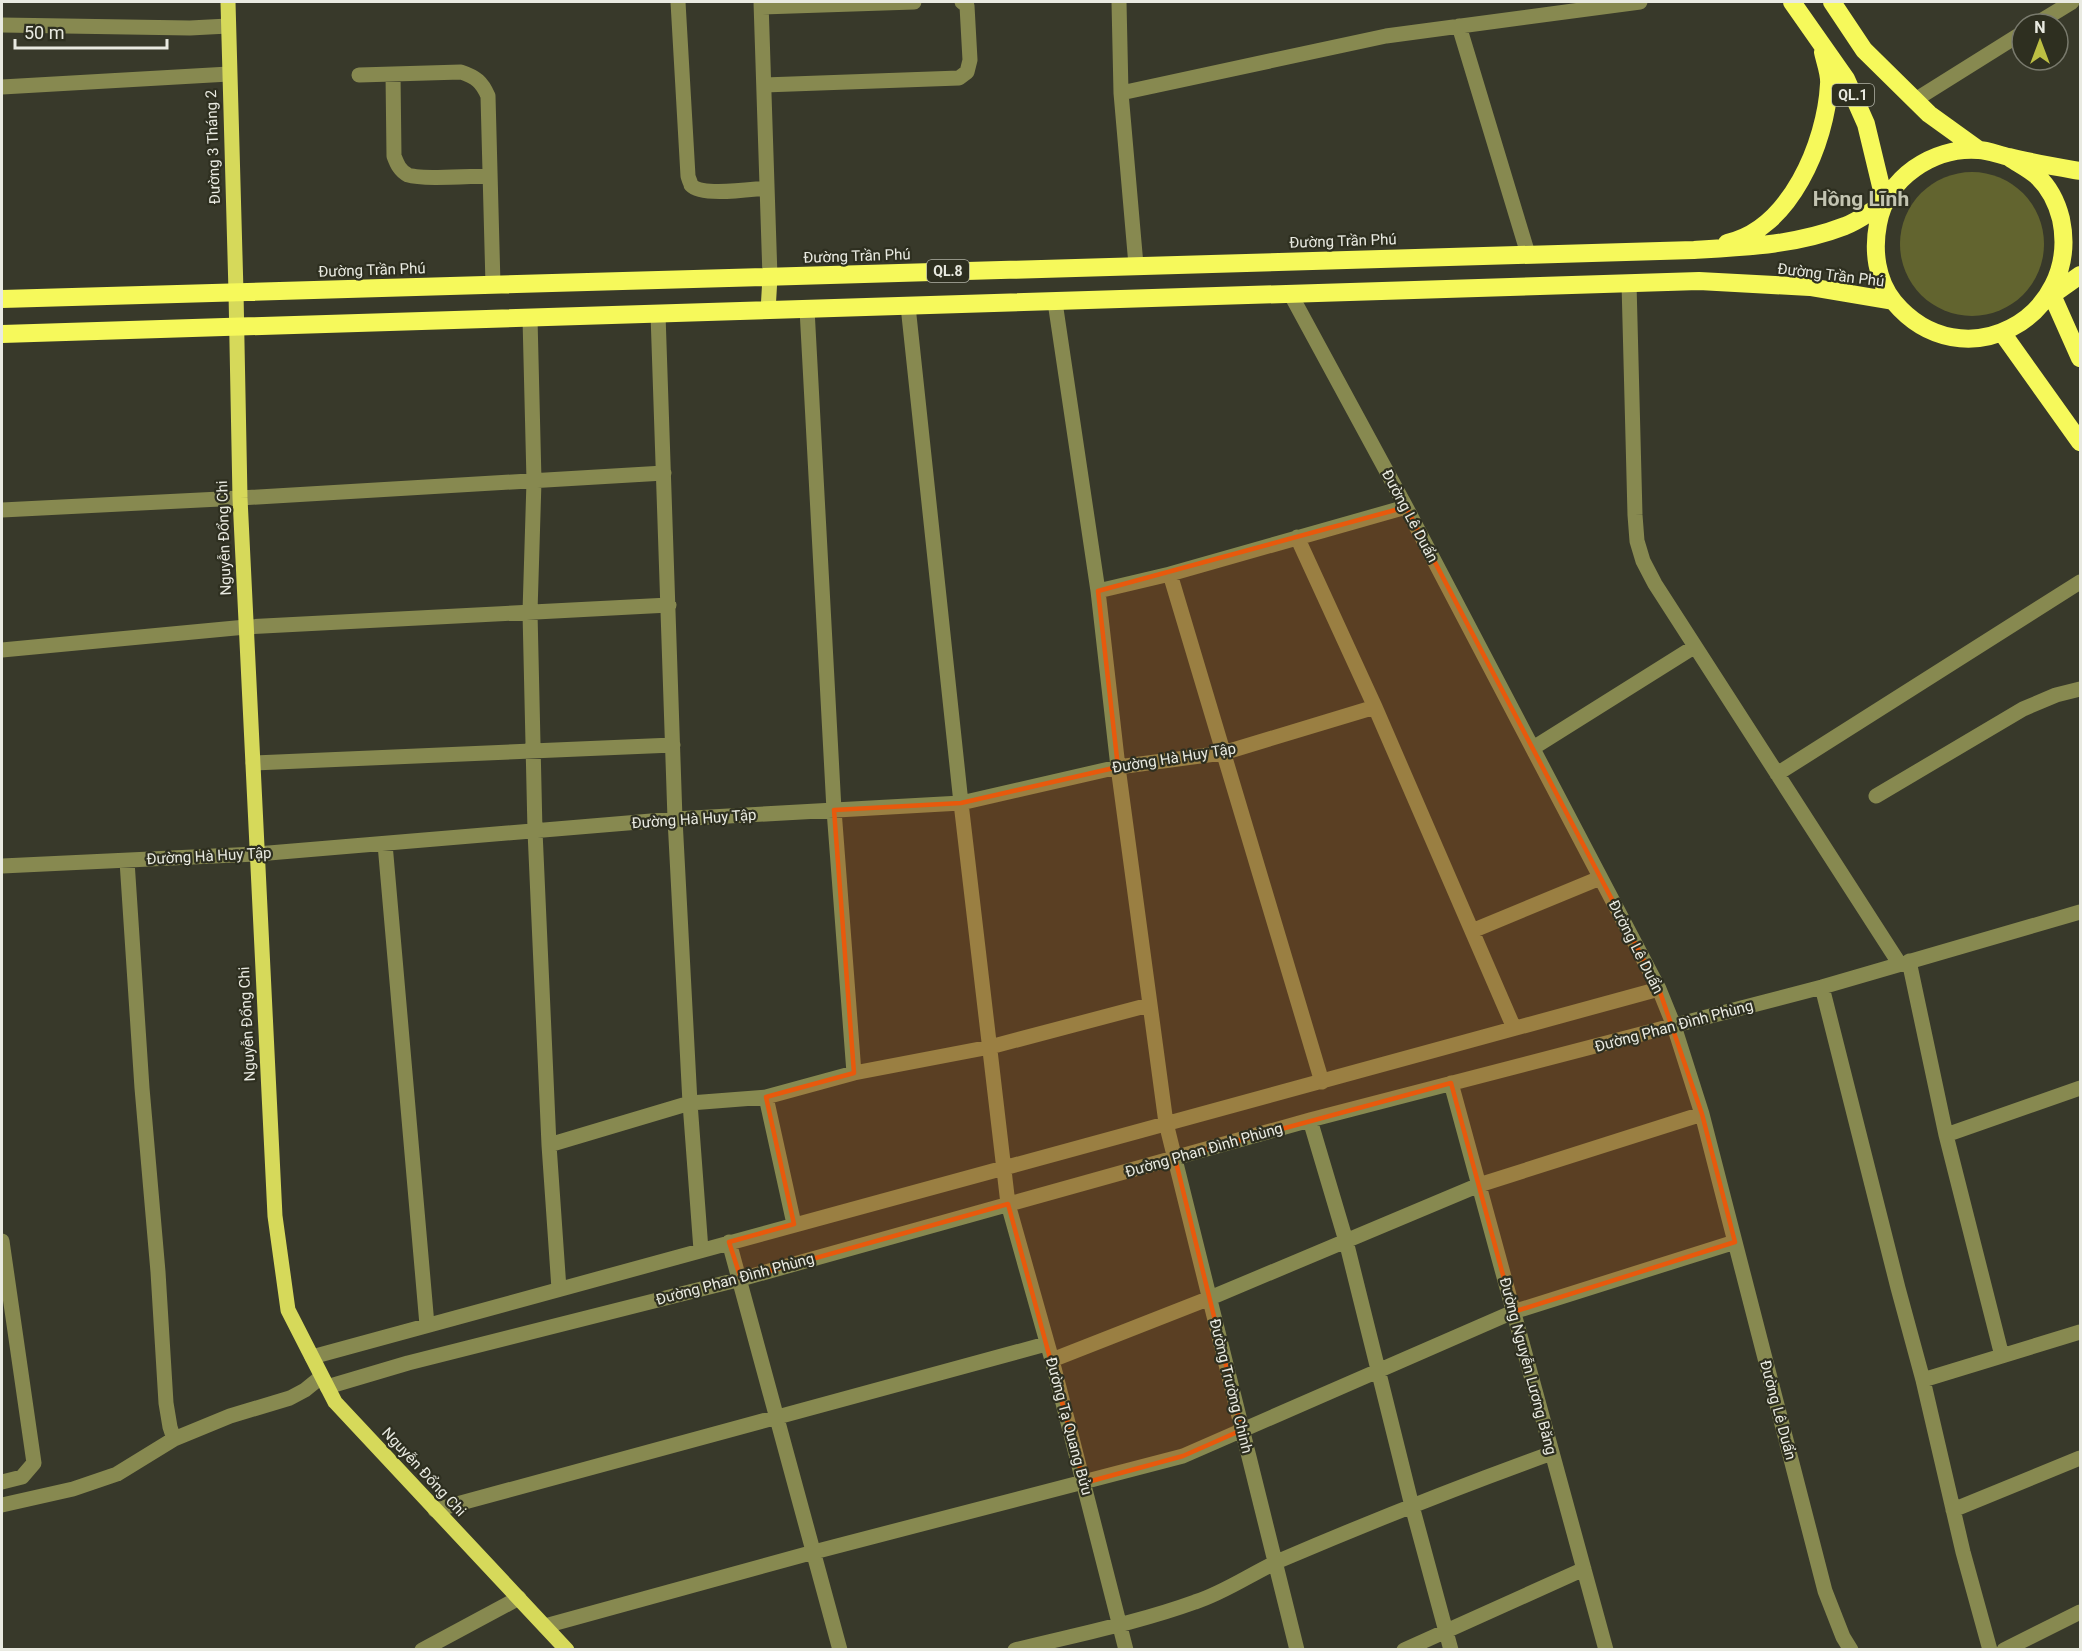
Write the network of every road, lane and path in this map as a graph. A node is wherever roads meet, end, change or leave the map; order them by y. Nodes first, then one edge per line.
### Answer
1 (228, 2) edge
2 (678, 2) edge
3 (914, 2) edge
4 (962, 2) edge
5 (1119, 2) edge
6 (1640, 2) edge
7 (1792, 2) edge
8 (1832, 2) edge
9 (2072, 2) edge
10 (762, 4) edge
11 (2056, 12) edge
12 (2, 25) edge
13 (228, 26) junction
14 (1459, 26) junction
15 (2010, 40) edge
16 (1820, 42) junction
17 (229, 74) junction
18 (393, 74) junction
19 (359, 75) dead end
20 (764, 85) junction
21 (2, 87) edge
22 (1121, 93) junction
23 (1914, 100) junction
24 (1979, 150) junction
25 (2010, 158) junction
26 (2080, 171) edge
27 (490, 176) junction
28 (767, 188) junction
29 (1885, 203) junction
30 (1694, 250) junction
31 (1528, 254) junction
32 (1136, 265) junction
33 (2080, 275) edge
34 (770, 276) junction
35 (1629, 283) junction
36 (493, 285) junction
37 (236, 292) junction
38 (1291, 295) junction
39 (2052, 295) junction
40 (2, 299) edge
41 (1893, 301) junction
42 (1055, 302) junction
43 (908, 306) junction
44 (807, 309) junction
45 (768, 311) junction
46 (658, 314) junction
47 (530, 318) junction
48 (237, 327) junction
49 (2, 334) edge
50 (2003, 334) junction
51 (2080, 358) edge
52 (2080, 442) edge
53 (664, 473) junction
54 (534, 481) junction
55 (240, 498) junction
56 (1406, 507) junction
57 (2, 510) edge
58 (1297, 537) junction
59 (1170, 574) junction
60 (2080, 582) edge
61 (1098, 591) junction
62 (669, 605) junction
63 (530, 612) junction
64 (246, 627) junction
65 (1694, 647) junction
66 (2, 650) edge
67 (2080, 689) edge
68 (1375, 707) junction
69 (673, 745) junction
70 (1533, 748) junction
71 (533, 751) junction
72 (1223, 753) junction
73 (253, 764) junction
74 (1118, 767) junction
75 (1777, 774) junction
76 (1876, 796) dead end
77 (962, 803) junction
78 (834, 810) junction
79 (675, 819) junction
80 (535, 831) junction
81 (385, 844) junction
82 (257, 854) junction
83 (128, 861) junction
84 (2, 866) edge
85 (1600, 878) junction
86 (2080, 912) edge
87 (1472, 931) junction
88 (1904, 962) junction
89 (1822, 987) junction
90 (1659, 989) junction
91 (1149, 1005) junction
92 (1674, 1026) junction
93 (1514, 1028) junction
94 (990, 1047) junction
95 (854, 1072) junction
96 (1322, 1082) junction
97 (1451, 1083) junction
98 (2080, 1088) edge
99 (766, 1097) junction
100 (690, 1103) junction
101 (1702, 1114) junction
102 (1310, 1120) junction
103 (1166, 1123) junction
104 (1946, 1135) junction
105 (549, 1145) junction
106 (1175, 1158) junction
107 (1005, 1167) junction
108 (1479, 1185) junction
109 (1008, 1204) junction
110 (794, 1224) junction
111 (2, 1241) edge
112 (1346, 1241) junction
113 (729, 1242) junction
114 (1735, 1242) junction
115 (700, 1250) junction
116 (741, 1279) junction
117 (559, 1289) junction
118 (1210, 1298) junction
119 (1513, 1311) junction
120 (427, 1325) junction
121 (2080, 1332) edge
122 (1046, 1344) junction
123 (2002, 1356) junction
124 (312, 1357) junction
125 (1052, 1360) junction
126 (1379, 1370) junction
127 (1923, 1380) junction
128 (324, 1382) junction
129 (778, 1418) junction
130 (1242, 1430) junction
131 (174, 1439) junction
132 (1552, 1454) junction
133 (2080, 1458) edge
134 (2, 1482) edge
135 (1084, 1483) junction
136 (2, 1505) edge
137 (1412, 1506) junction
138 (435, 1510) junction
139 (1953, 1510) junction
140 (814, 1552) junction
141 (1275, 1563) junction
142 (1584, 1569) junction
143 (519, 1598) junction
144 (2080, 1612) edge
145 (1118, 1625) junction
146 (545, 1626) junction
147 (1446, 1630) junction
148 (422, 1650) edge
149 (567, 1650) edge
150 (840, 1650) edge
151 (1015, 1650) edge
152 (1126, 1650) edge
153 (1297, 1650) edge
154 (1404, 1650) edge
155 (1451, 1650) edge
156 (1606, 1650) edge
157 (1851, 1650) edge
158 (1990, 1650) edge
159 (2004, 1650) edge

1 - 13 main road, Đường 3 Tháng 2
2 - 28 street
3 - 10 street
4 - 20 street
5 - 22 street
6 - 14 street
7 - 16 highway, QL.1
8 - 23 highway, QL.1
9 - 11 street
10 - 20 street
12 - 13 street
13 - 17 main road, Đường 3 Tháng 2
14 - 22 street
14 - 31 street
15 - 23 street
16 - 29 highway, QL.1
16 - 30 highway
17 - 21 street
17 - 37 main road, Đường 3 Tháng 2
18 - 19 street
18 - 27 street
18 - 27 street
20 - 28 street
22 - 32 street
23 - 24 highway, QL.1
24 - 25 highway
24 - 29 highway
25 - 26 highway
25 - 39 highway
27 - 36 street
28 - 34 street
29 - 30 highway, Đường Trần Phú / QL.8
29 - 41 highway
30 - 31 highway, Đường Trần Phú / QL.8
31 - 32 highway, Đường Trần Phú / QL.8
32 - 34 highway, Đường Trần Phú / QL.8
33 - 39 highway
34 - 36 highway, Đường Trần Phú / QL.8
34 - 45 main road
35 - 38 highway, Đường Trần Phú
35 - 41 highway, Đường Trần Phú
35 - 65 street
36 - 37 highway, Đường Trần Phú / QL.8
37 - 40 highway, Đường Trần Phú / QL.8
37 - 48 main road, Nguyễn Đổng Chi
38 - 42 highway, Đường Trần Phú
38 - 56 street, Đường Lê Duẩn
39 - 50 highway
39 - 51 highway
41 - 50 highway
42 - 43 highway, Đường Trần Phú
42 - 61 street, Đường Trường Chinh
43 - 44 highway, Đường Trần Phú
43 - 77 street, Đường Tạ Quang Bửu
44 - 45 highway, Đường Trần Phú
44 - 78 street
45 - 46 highway, Đường Trần Phú
46 - 47 highway, Đường Trần Phú
46 - 53 street
47 - 48 highway, Đường Trần Phú
47 - 54 street
48 - 49 highway, Đường Trần Phú
48 - 55 main road, Nguyễn Đổng Chi
50 - 52 highway
53 - 54 street
53 - 62 street
54 - 55 street
54 - 63 street
55 - 57 street
55 - 64 main road, Nguyễn Đổng Chi
56 - 58 street
56 - 70 street, Đường Lê Duẩn
58 - 59 street
58 - 68 street
59 - 61 street
59 - 72 street
60 - 75 street
61 - 74 street, Đường Trường Chinh
62 - 63 street
62 - 69 street
63 - 64 street
63 - 71 street
64 - 66 street
64 - 73 main road, Nguyễn Đổng Chi
65 - 70 street
65 - 75 street
67 - 76 street
68 - 72 street, Đường Hà Huy Tập
68 - 87 street
69 - 71 street
69 - 79 street
70 - 85 street, Đường Lê Duẩn
71 - 73 street
71 - 80 street
72 - 74 street, Đường Hà Huy Tập
72 - 96 street
73 - 82 main road, Nguyễn Đổng Chi
74 - 77 street, Đường Hà Huy Tập
74 - 91 street, Đường Trường Chinh
75 - 88 street
77 - 78 street, Đường Hà Huy Tập
77 - 94 street, Đường Tạ Quang Bửu
78 - 79 street, Đường Hà Huy Tập
78 - 95 street
79 - 80 street, Đường Hà Huy Tập
79 - 100 street
80 - 81 street, Đường Hà Huy Tập
80 - 105 street
81 - 82 street, Đường Hà Huy Tập
81 - 120 street
82 - 83 street, Đường Hà Huy Tập
82 - 124 main road, Nguyễn Đổng Chi
83 - 84 street, Đường Hà Huy Tập
83 - 131 street
85 - 87 street
85 - 90 street, Đường Lê Duẩn
86 - 88 street, Đường Phan Đình Phùng
87 - 93 street
88 - 89 street, Đường Phan Đình Phùng
88 - 104 street
89 - 92 street, Đường Phan Đình Phùng
89 - 127 street
90 - 92 street, Đường Lê Duẩn
90 - 93 street
91 - 94 street
91 - 103 street, Đường Trường Chinh
92 - 97 street, Đường Phan Đình Phùng
92 - 101 street, Đường Lê Duẩn
93 - 96 street
94 - 95 street
94 - 107 street, Đường Tạ Quang Bửu
95 - 99 street
96 - 103 street
97 - 102 street, Đường Phan Đình Phùng
97 - 108 street, Đường Nguyễn Lương Băng
98 - 104 street
99 - 100 street
99 - 110 street
100 - 105 street
100 - 115 street
101 - 108 street
101 - 114 street, Đường Lê Duẩn
102 - 106 street, Đường Phan Đình Phùng
102 - 112 street
103 - 106 street, Đường Trường Chinh
103 - 107 street
104 - 123 street
105 - 117 street
106 - 109 street, Đường Phan Đình Phùng
106 - 118 street, Đường Trường Chinh
107 - 109 street, Đường Tạ Quang Bửu
107 - 110 street
108 - 112 street
108 - 119 street, Đường Nguyễn Lương Băng
109 - 116 street, Đường Phan Đình Phùng
109 - 122 street, Đường Tạ Quang Bửu
110 - 113 street
111 - 134 street
112 - 118 street
112 - 126 street
113 - 115 street
113 - 116 street
114 - 119 street
114 - 157 street, Đường Lê Duẩn
115 - 117 street
116 - 128 street, Đường Phan Đình Phùng
116 - 129 street
117 - 120 street
118 - 125 street
118 - 130 street, Đường Trường Chinh
119 - 126 street
119 - 132 street, Đường Nguyễn Lương Băng
120 - 124 street
121 - 123 street
122 - 125 street, Đường Tạ Quang Bửu
122 - 129 street
123 - 127 street
124 - 128 main road, Nguyễn Đổng Chi
125 - 135 street, Đường Tạ Quang Bửu
126 - 130 street
126 - 137 street
127 - 139 street
128 - 131 street, Đường Phan Đình Phùng
128 - 138 main road, Nguyễn Đổng Chi
129 - 138 street
129 - 140 street
130 - 135 street
130 - 141 street, Đường Trường Chinh
131 - 136 street, Đường Phan Đình Phùng
132 - 137 street
132 - 142 street, Đường Nguyễn Lương Băng
133 - 139 street
135 - 140 street
135 - 145 street, Đường Tạ Quang Bửu
137 - 141 street
137 - 147 street
138 - 143 main road, Nguyễn Đổng Chi
139 - 158 street
140 - 146 street
140 - 150 street
141 - 145 street
141 - 153 street, Đường Trường Chinh
142 - 147 street
142 - 156 street, Đường Nguyễn Lương Băng
143 - 146 main road, Nguyễn Đổng Chi
143 - 148 street
144 - 159 street
145 - 151 street
145 - 152 street, Đường Tạ Quang Bửu
146 - 149 main road, Nguyễn Đổng Chi
147 - 154 street
147 - 155 street

